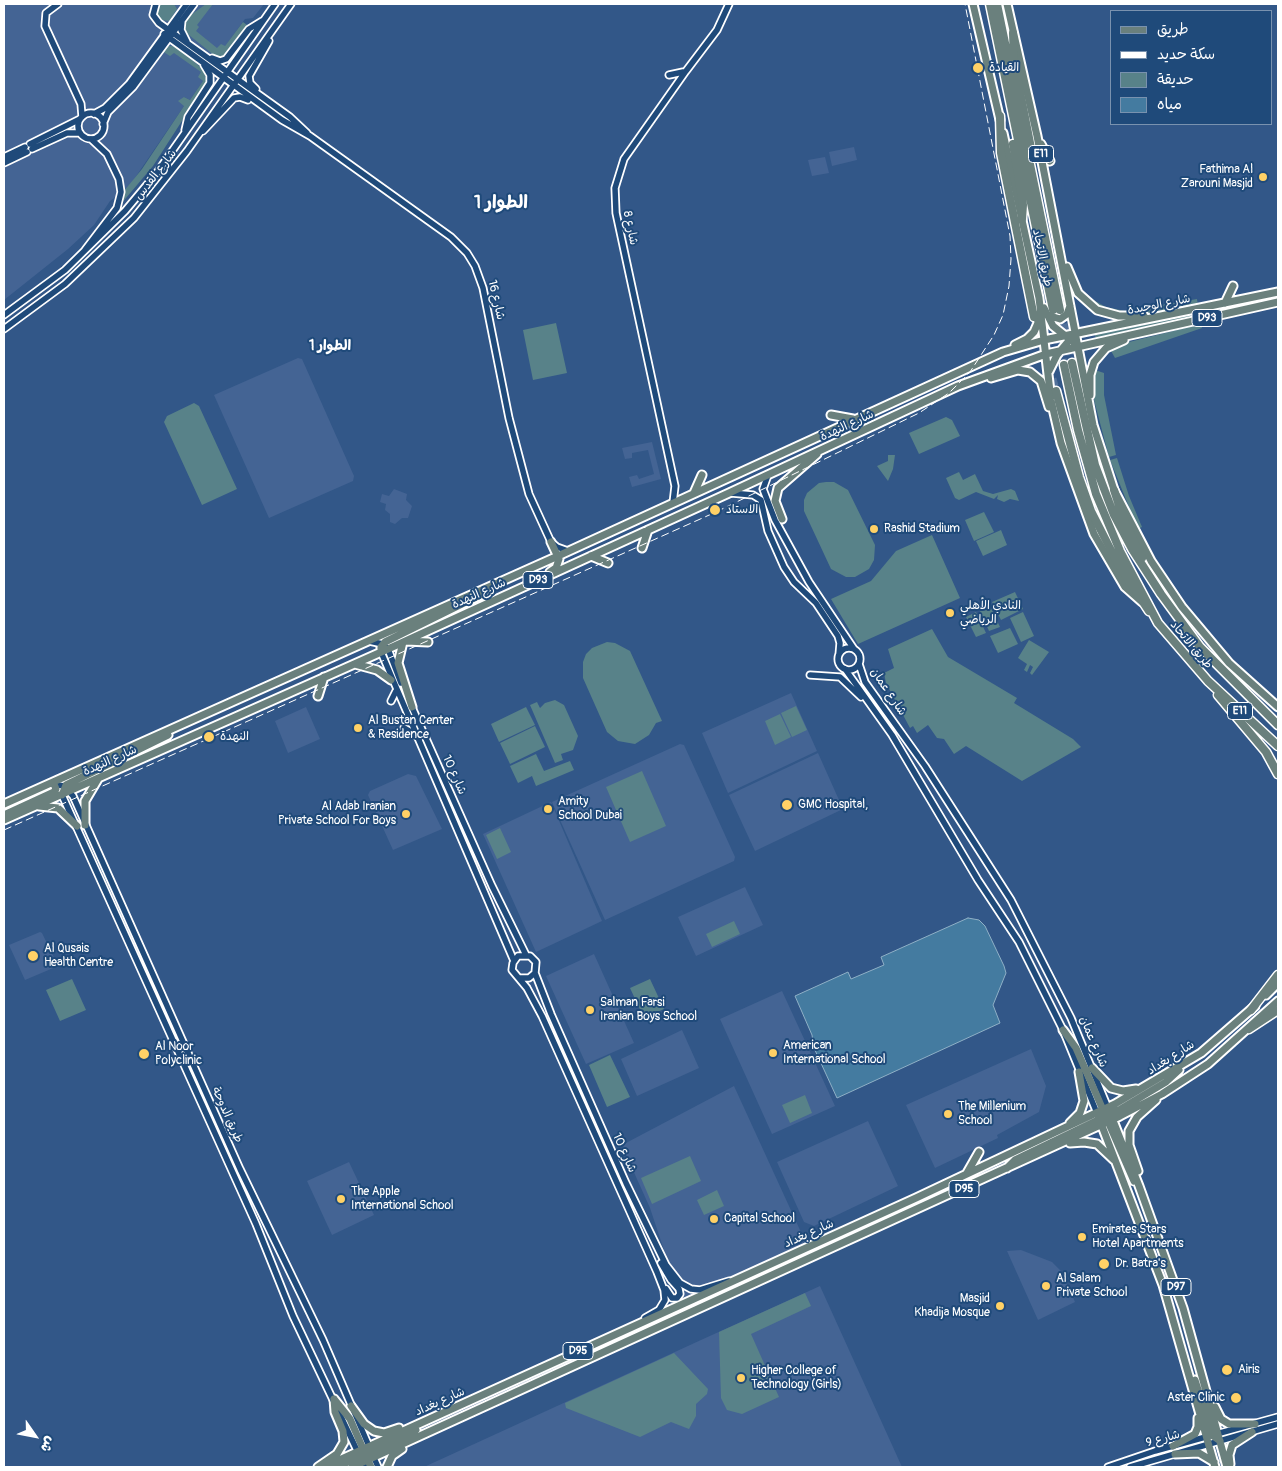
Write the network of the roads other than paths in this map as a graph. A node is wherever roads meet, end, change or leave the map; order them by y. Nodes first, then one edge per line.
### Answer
1 (58, 4) edge
2 (156, 4) edge
3 (187, 4) edge
4 (194, 4) edge
5 (275, 4) edge
6 (292, 4) edge
7 (729, 4) edge
8 (973, 4) edge
9 (990, 4) edge
10 (997, 4) edge
11 (1007, 4) edge
12 (182, 19) junction
13 (264, 20) junction
14 (272, 32) junction
15 (168, 33) junction
16 (1013, 33) junction
17 (188, 43) junction
18 (179, 45) junction
19 (162, 47) junction
20 (203, 58) junction
21 (685, 71) junction
22 (225, 74) junction
23 (669, 75) dead end
24 (236, 83) junction
25 (268, 101) junction
26 (264, 107) junction
27 (94, 114) junction
28 (1000, 116) junction
29 (81, 118) junction
30 (103, 124) junction
31 (1013, 124) junction
32 (185, 132) junction
33 (80, 133) junction
34 (310, 136) junction
35 (1037, 136) junction
36 (196, 138) junction
37 (91, 139) junction
38 (39, 143) junction
39 (5, 159) edge
40 (1050, 161) dead end
41 (1036, 190) junction
42 (1022, 219) junction
43 (1055, 224) junction
44 (83, 254) junction
45 (1036, 284) junction
46 (1233, 286) dead end
47 (1278, 292) edge
48 (1278, 302) edge
49 (1225, 303) junction
50 (1070, 306) junction
51 (1053, 310) junction
52 (4, 314) edge
53 (1159, 316) junction
54 (1034, 317) tunnel mouth
55 (4, 329) edge
56 (1076, 333) junction
57 (1137, 334) junction
58 (1067, 338) junction
59 (1044, 340) junction
60 (1078, 346) junction
61 (1059, 351) junction
62 (1003, 352) junction
63 (1046, 354) junction
64 (1048, 376) junction
65 (976, 379) junction
66 (1056, 391) tunnel mouth
67 (1090, 413) junction
68 (832, 415) dead end
69 (1054, 416) junction
70 (856, 419) junction
71 (820, 451) junction
72 (702, 475) dead end
73 (768, 475) junction
74 (674, 486) junction
75 (1114, 490) junction
76 (729, 493) junction
77 (691, 495) junction
78 (673, 503) junction
79 (782, 519) dead end
80 (648, 530) junction
81 (551, 542) junction
82 (642, 548) dead end
83 (568, 551) junction
84 (558, 556) junction
85 (591, 556) junction
86 (547, 560) junction
87 (608, 562) dead end
88 (1149, 576) junction
89 (498, 582) junction
90 (1142, 602) junction
91 (485, 604) junction
92 (1158, 622) junction
93 (369, 641) junction
94 (404, 641) junction
95 (428, 642) dead end
96 (854, 649) junction
97 (385, 651) junction
98 (839, 655) junction
99 (355, 664) junction
100 (859, 664) junction
101 (844, 668) junction
102 (810, 675) dead end
103 (324, 677) junction
104 (391, 680) junction
105 (1208, 681) junction
106 (396, 690) junction
107 (1244, 692) junction
108 (318, 696) dead end
109 (392, 701) dead end
110 (868, 703) junction
111 (412, 707) junction
112 (1278, 707) edge
113 (1278, 718) edge
114 (1278, 725) edge
115 (180, 726) junction
116 (404, 728) dead end
117 (416, 735) junction
118 (1278, 746) edge
119 (1278, 774) edge
120 (98, 778) junction
121 (52, 784) junction
122 (67, 789) junction
123 (62, 795) junction
124 (20, 796) junction
125 (4, 798) edge
126 (4, 804) edge
127 (36, 806) junction
128 (4, 814) edge
129 (4, 820) edge
130 (81, 825) junction
131 (130, 944) junction
132 (526, 955) junction
133 (514, 960) junction
134 (535, 973) junction
135 (152, 974) junction
136 (1278, 975) edge
137 (520, 978) junction
138 (1278, 983) edge
139 (1278, 1001) edge
140 (1251, 1010) junction
141 (1278, 1010) edge
142 (1249, 1029) junction
143 (1062, 1030) junction
144 (1182, 1066) junction
145 (1092, 1068) junction
146 (1079, 1072) junction
147 (1149, 1085) junction
148 (1162, 1094) junction
149 (1105, 1116) junction
150 (1060, 1130) junction
151 (1064, 1143) junction
152 (979, 1152) dead end
153 (1117, 1164) junction
154 (1005, 1171) junction
155 (965, 1175) junction
156 (1139, 1186) junction
157 (650, 1234) junction
158 (657, 1272) junction
159 (736, 1280) junction
160 (641, 1323) junction
161 (1189, 1372) junction
162 (1207, 1390) junction
163 (334, 1399) junction
164 (1198, 1405) junction
165 (351, 1406) junction
166 (454, 1408) junction
167 (1278, 1417) edge
168 (1258, 1423) junction
169 (1278, 1424) edge
170 (416, 1425) junction
171 (1252, 1432) junction
172 (418, 1438) junction
173 (1216, 1438) junction
174 (1174, 1450) junction
175 (366, 1456) edge
176 (1215, 1465) edge
177 (318, 1467) edge
178 (324, 1467) edge
179 (337, 1467) edge
180 (352, 1467) edge
181 (371, 1467) edge
182 (378, 1467) edge
183 (387, 1467) edge
184 (1108, 1467) edge
185 (1130, 1467) edge
186 (1222, 1467) edge
187 (1228, 1467) edge

1 - 29 street
2 - 15 street
3 - 15 street
4 - 12 street
5 - 13 street, شارع القدس
6 - 14 street, شارع القدس
7 - 21 street, شارع 8
8 - 28 main road, طريق الاتحاد
9 - 31 highway, طريق الاتحاد / E11
10 - 41 highway, طريق الاتحاد / E11
11 - 16 main road, طريق الاتحاد / E11
12 - 15 street
12 - 17 street
13 - 20 street
13 - 22 street, شارع القدس
14 - 24 street, شارع القدس
14 - 25 street
15 - 17 street
15 - 18 street
15 - 19 street
15 - 27 street
16 - 35 main road, طريق الاتحاد / E11
16 - 41 highway
17 - 20 street
18 - 19 street
18 - 20 street
19 - 30 street
20 - 22 street, شارع 16
20 - 32 street
21 - 23 street
21 - 74 street, شارع 8
22 - 24 street, شارع 16
22 - 32 street, شارع القدس
24 - 25 street, شارع 16
24 - 26 street, شارع 16
24 - 36 street, شارع القدس
25 - 34 street, شارع 16
26 - 34 street, شارع 16
26 - 36 street
27 - 29 street
27 - 30 street
28 - 42 main road, طريق الاتحاد
28 - 54 highway
29 - 33 street
29 - 38 street
30 - 37 street
31 - 42 highway
31 - 51 highway, طريق الاتحاد / E11
32 - 44 street, شارع القدس
33 - 37 street
33 - 38 street
34 - 81 street, شارع 16
35 - 40 main road
35 - 43 main road, طريق الاتحاد / E11
36 - 55 street, شارع القدس
37 - 44 street
38 - 39 street
41 - 51 highway, طريق الاتحاد / E11
42 - 45 main road, طريق الاتحاد
43 - 50 main road, طريق الاتحاد / E11
43 - 53 main road
44 - 52 street, شارع القدس
45 - 51 main road
45 - 59 main road, طريق الاتحاد
45 - 62 main road
46 - 49 main road
47 - 49 main road, شارع الوحيدة / D93
48 - 57 main road, شارع الوحيدة / D93
49 - 53 main road, شارع الوحيدة / D93
50 - 51 main road
50 - 56 main road, طريق الاتحاد / E11
51 - 58 main road
53 - 56 main road, شارع الوحيدة / D93
56 - 58 main road, شارع الوحيدة / D93
56 - 60 main road, طريق الاتحاد / E11
57 - 60 main road, شارع الوحيدة / D93
57 - 67 main road
58 - 59 main road, شارع الوحيدة / D93
58 - 60 main road
58 - 61 main road
59 - 62 main road, شارع النهدة / D93
59 - 63 main road, طريق الاتحاد
60 - 61 main road, شارع الوحيدة / D93
60 - 67 main road, طريق الاتحاد / E11
61 - 63 main road, شارع الوحيدة / D93
61 - 64 main road
62 - 70 main road, شارع النهدة / D93
63 - 64 main road, طريق الاتحاد
63 - 65 main road, شارع النهدة / D93
64 - 69 main road, طريق الاتحاد
65 - 69 main road
65 - 71 main road, شارع النهدة / D93
66 - 90 highway
67 - 75 main road, طريق الاتحاد / E11
68 - 70 main road
69 - 90 main road, طريق الاتحاد
70 - 77 main road, شارع النهدة / D93
71 - 73 main road, شارع النهدة / D93
71 - 79 main road
72 - 77 main road
73 - 76 main road, شارع النهدة / D93
73 - 96 street
74 - 77 street
74 - 78 street, شارع 8
75 - 88 highway
75 - 112 main road, طريق الاتحاد
76 - 80 main road, شارع النهدة / D93
76 - 98 street
77 - 78 main road, شارع النهدة / D93
78 - 83 main road, شارع النهدة / D93
80 - 82 main road
80 - 85 main road, شارع النهدة / D93
81 - 83 street
81 - 84 main road
81 - 86 street
83 - 84 main road, شارع النهدة / D93
84 - 86 main road, شارع النهدة / D93
84 - 91 main road
85 - 87 main road
85 - 91 main road, شارع النهدة / D93
86 - 89 main road, شارع النهدة / D93
88 - 92 highway, طريق الاتحاد / E11
88 - 107 highway, طريق الاتحاد / E11
89 - 93 main road, شارع النهدة / D93
89 - 97 main road
90 - 92 highway
91 - 94 main road, شارع النهدة / D93
92 - 105 highway, طريق الاتحاد / E11
93 - 97 street
93 - 115 main road, شارع النهدة / D93
94 - 95 main road
94 - 97 main road, شارع النهدة / D93
94 - 111 main road
96 - 98 street
96 - 100 street
97 - 99 main road, شارع النهدة / D93
97 - 104 street, شارع 10
97 - 111 street, شارع 10
98 - 101 street
99 - 103 main road, شارع النهدة / D93
99 - 104 main road
100 - 101 street
100 - 145 street, شارع عمان / D97
101 - 110 street, شارع عمان / D97
102 - 110 street
103 - 108 main road
103 - 120 main road, شارع النهدة / D93
104 - 106 street, شارع 10
105 - 118 highway, طريق الاتحاد / E11
105 - 119 highway
106 - 109 street
106 - 117 street, شارع 10
107 - 113 highway
107 - 114 highway, طريق الاتحاد / E11
110 - 143 street, شارع عمان / D97
111 - 132 street, شارع 10
115 - 121 main road, شارع النهدة / D93
115 - 122 main road
116 - 117 street
117 - 133 street, شارع 10
120 - 122 main road, شارع النهدة / D93
120 - 130 main road
121 - 122 street
121 - 124 main road, شارع النهدة / D93
121 - 128 main road
122 - 123 main road
122 - 130 street, طريق الدوحة
123 - 127 main road
123 - 130 street, طريق الدوحة
124 - 125 main road
124 - 126 main road, شارع النهدة / D93
127 - 129 main road
127 - 130 main road
130 - 131 street, طريق الدوحة
130 - 135 street, طريق الدوحة
131 - 135 street
131 - 163 street, طريق الدوحة
132 - 133 street
132 - 134 street
133 - 137 street
134 - 137 street
134 - 157 street, شارع 10
135 - 165 street, طريق الدوحة
136 - 140 highway
137 - 158 street, شارع 10
138 - 140 main road, شارع بغداد / D95
139 - 142 main road, شارع بغداد / D95
140 - 144 main road, شارع بغداد / D95
141 - 142 highway
142 - 148 main road, شارع بغداد / D95
143 - 146 street, شارع عمان / D97
143 - 149 main road
144 - 147 main road, شارع بغداد / D95
144 - 149 main road
145 - 147 main road
145 - 149 street, شارع عمان / D97
146 - 149 street, شارع عمان / D97
146 - 150 main road
147 - 149 main road, شارع بغداد / D95
148 - 149 main road, شارع بغداد / D95
148 - 156 main road
149 - 150 main road, شارع بغداد / D95
149 - 151 main road, شارع بغداد / D95
149 - 153 main road, شارع عمان / D97
149 - 154 main road
149 - 156 main road
150 - 155 main road, شارع بغداد / D95
151 - 153 main road
151 - 154 main road, شارع بغداد / D95
152 - 155 main road
153 - 161 main road, شارع عمان / D97
154 - 172 main road, شارع بغداد / D95
155 - 159 main road, شارع بغداد / D95
156 - 162 main road, شارع عمان / D97
157 - 158 street
157 - 159 street, شارع 10
158 - 160 street, شارع 10
159 - 160 main road, شارع بغداد / D95
160 - 166 main road, شارع بغداد / D95
161 - 164 main road, شارع عمان / D97
161 - 173 main road
162 - 168 main road
162 - 173 main road, شارع عمان / D97
163 - 175 main road
163 - 177 main road
164 - 173 main road, شارع عمان / D97
164 - 174 main road
165 - 170 main road
165 - 175 street, طريق الدوحة
166 - 170 main road, شارع بغداد / D95
166 - 175 main road
167 - 168 street
168 - 173 street
169 - 171 street
170 - 175 main road, شارع بغداد / D95
171 - 173 street
171 - 187 main road
172 - 175 main road, شارع بغداد / D95
172 - 183 main road
173 - 174 street, شارع 9
173 - 176 main road, شارع عمان / D97
173 - 186 main road
173 - 187 main road, شارع عمان / D97
174 - 176 main road
174 - 184 street, شارع 9
174 - 185 street, شارع 9
175 - 178 main road, شارع بغداد / D95
175 - 179 main road
175 - 180 main road, شارع بغداد / D95
175 - 181 main road
175 - 182 street, طريق الدوحة

